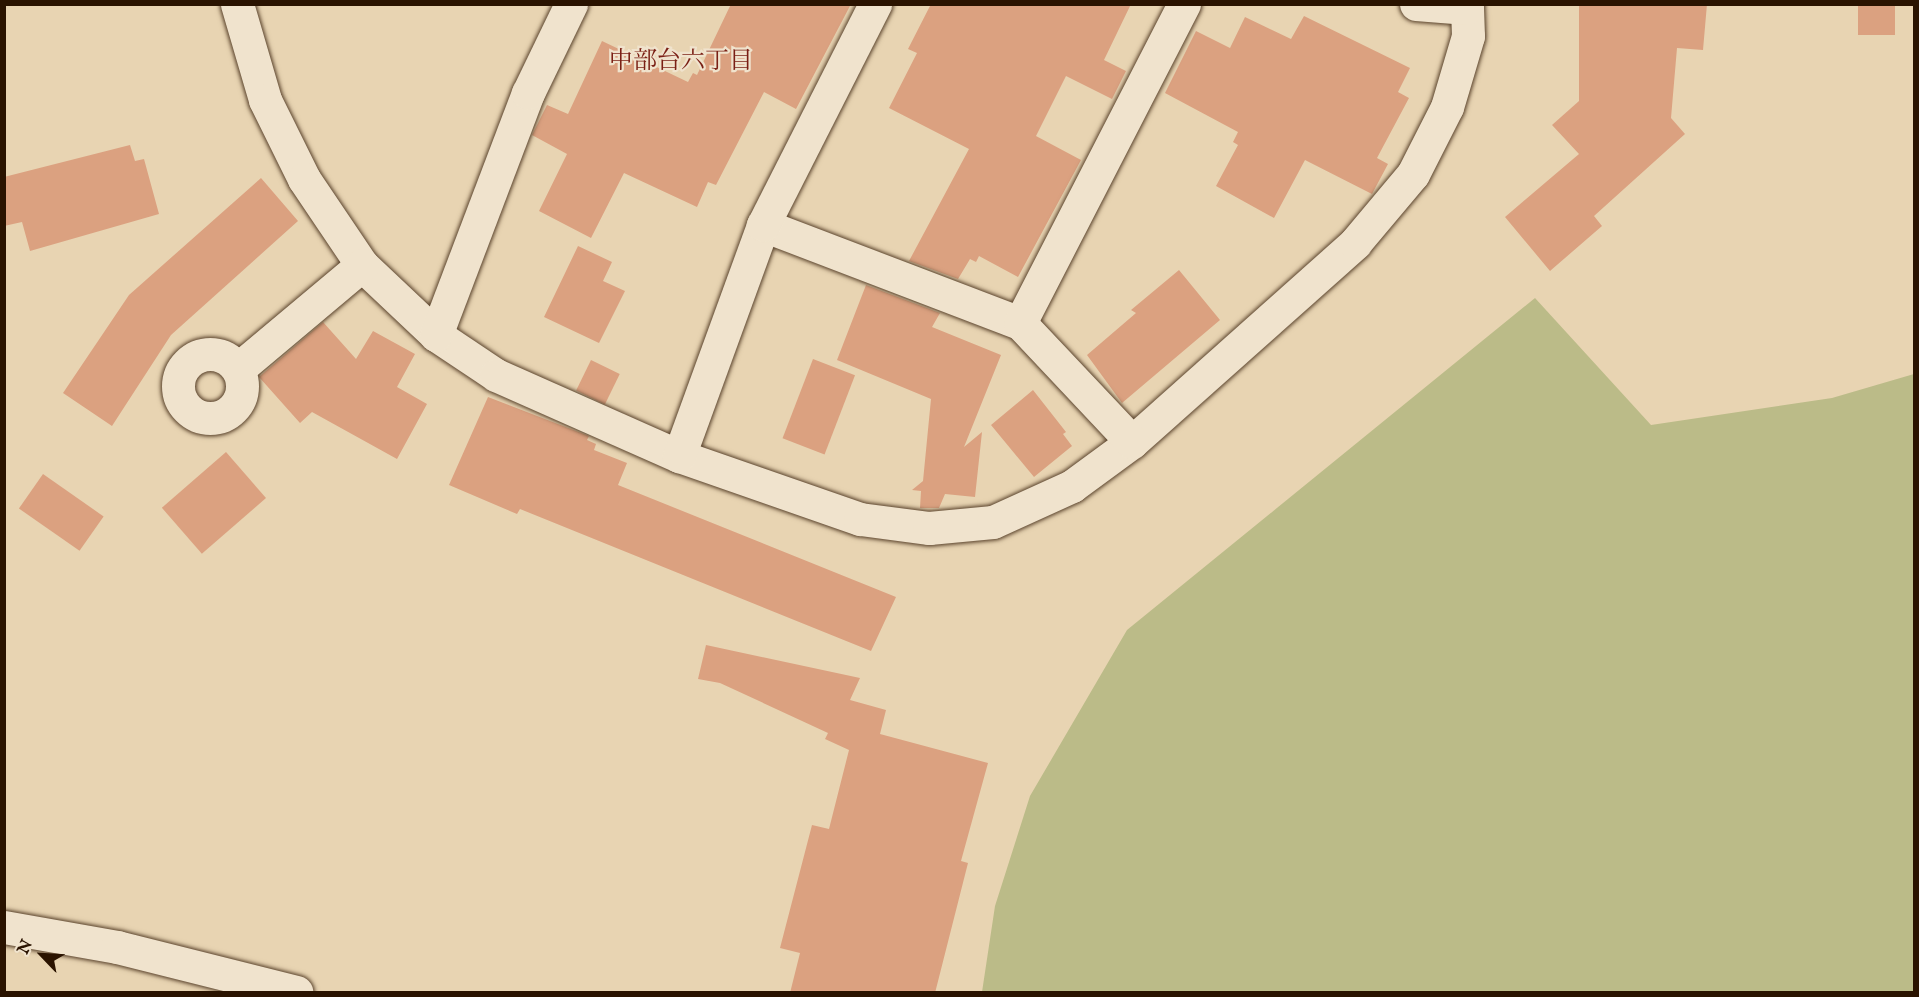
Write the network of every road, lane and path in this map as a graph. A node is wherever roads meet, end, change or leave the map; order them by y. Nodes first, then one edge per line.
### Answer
1 (237, 4) edge
2 (571, 4) edge
3 (875, 4) edge
4 (1184, 4) edge
5 (1416, 4) edge
6 (1467, 6) edge
7 (763, 225) junction
8 (362, 265) junction
9 (1020, 323) junction
10 (436, 334) junction
11 (238, 369) dead end
12 (1132, 442) junction
13 (680, 456) junction
14 (4, 927) edge
15 (296, 993) edge

1 - 8 street
2 - 10 street
3 - 7 street
4 - 9 street
5 - 6 street
6 - 12 street
7 - 9 street
7 - 13 street
8 - 10 street
8 - 11 street
9 - 12 street
10 - 13 street
12 - 13 street
14 - 15 street

